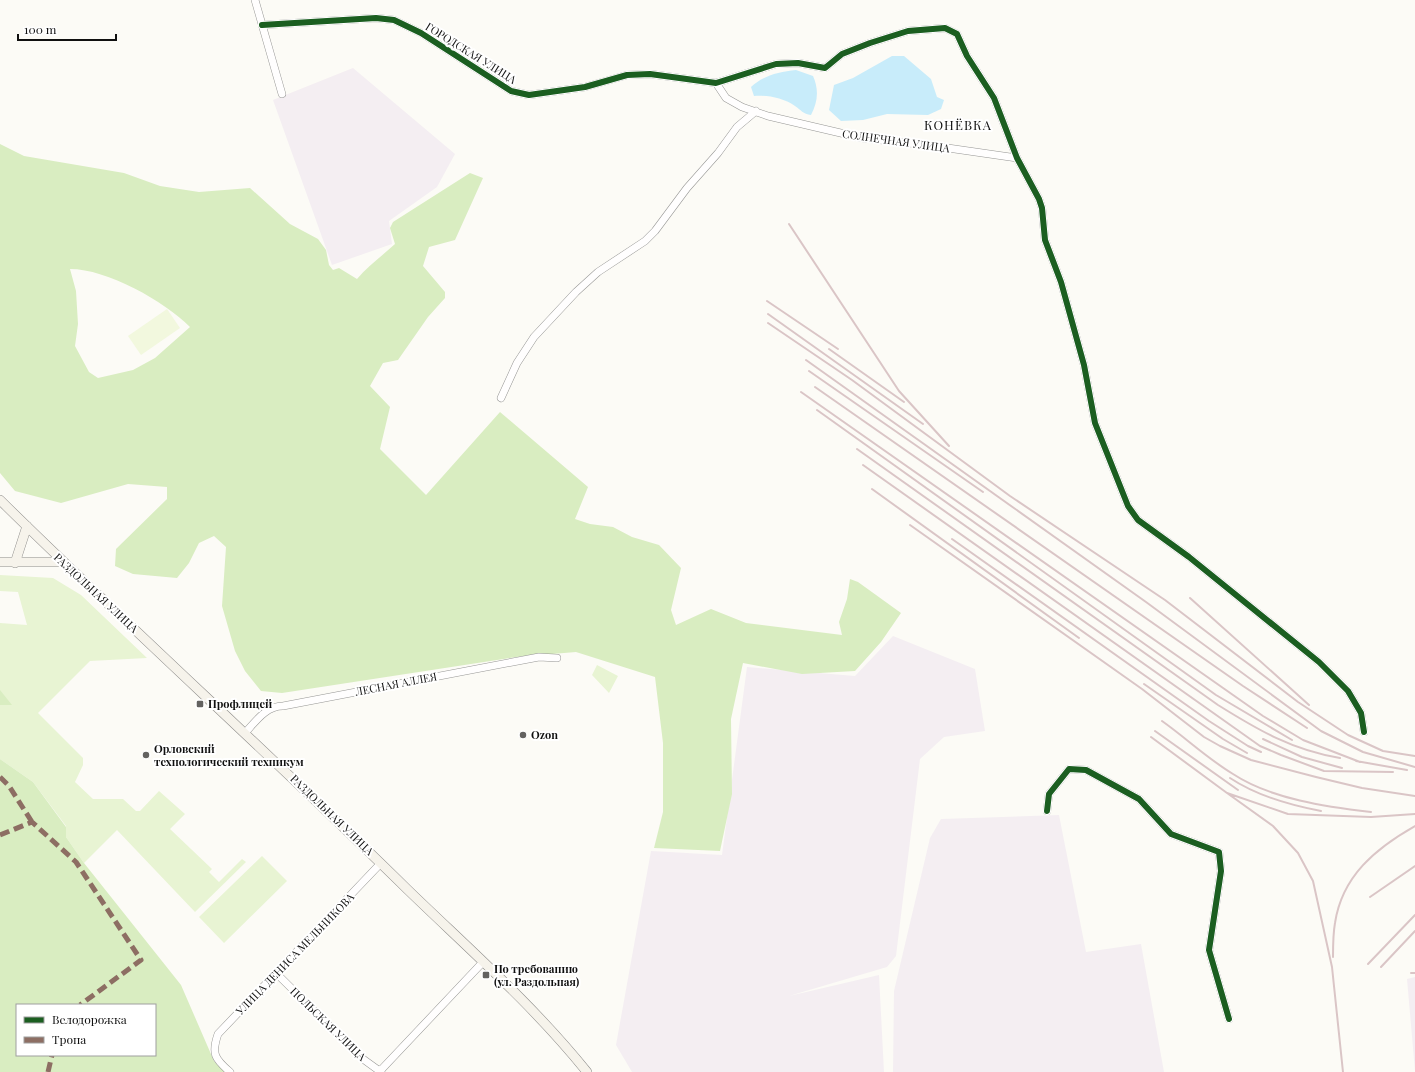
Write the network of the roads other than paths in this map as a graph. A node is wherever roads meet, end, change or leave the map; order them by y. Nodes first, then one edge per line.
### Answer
1 (255, 0) edge
2 (262, 25) junction
3 (716, 83) junction
4 (282, 94) dead end
5 (756, 111) junction
6 (1017, 158) junction
7 (502, 398) dead end
8 (0, 500) edge
9 (27, 526) junction
10 (0, 562) edge
11 (64, 562) junction
12 (15, 563) junction
13 (557, 658) dead end
14 (1364, 732) dead end
15 (245, 733) junction
16 (1047, 811) dead end
17 (381, 863) junction
18 (483, 962) junction
19 (276, 973) junction
20 (1229, 1019) dead end
21 (380, 1071) edge
22 (230, 1072) edge
23 (587, 1072) edge

1 - 2 street
2 - 3 street, ГОРОДСКАЯ УЛИЦА
2 - 4 street
3 - 5 street, СОЛНЕЧНАЯ УЛИЦА
3 - 6 street
5 - 6 street, СОЛНЕЧНАЯ УЛИЦА
5 - 7 street
6 - 14 street
8 - 9 main road, РАЗДОЛЬНАЯ УЛИЦА
9 - 11 main road, РАЗДОЛЬНАЯ УЛИЦА
9 - 12 main road
10 - 12 main road
11 - 12 main road
11 - 15 main road, РАЗДОЛЬНАЯ УЛИЦА
13 - 15 street, ЛЕСНАЯ АЛЛЕЯ
15 - 17 main road, РАЗДОЛЬНАЯ УЛИЦА
16 - 20 street
17 - 18 main road, РАЗДОЛЬНАЯ УЛИЦА
17 - 19 street, УЛИЦА ДЕНИСА МЕЛЬНИКОВА
18 - 21 street
18 - 23 main road, РАЗДОЛЬНАЯ УЛИЦА
19 - 21 street, ПОЛЬСКАЯ УЛИЦА
19 - 22 street, УЛИЦА ДЕНИСА МЕЛЬНИКОВА

